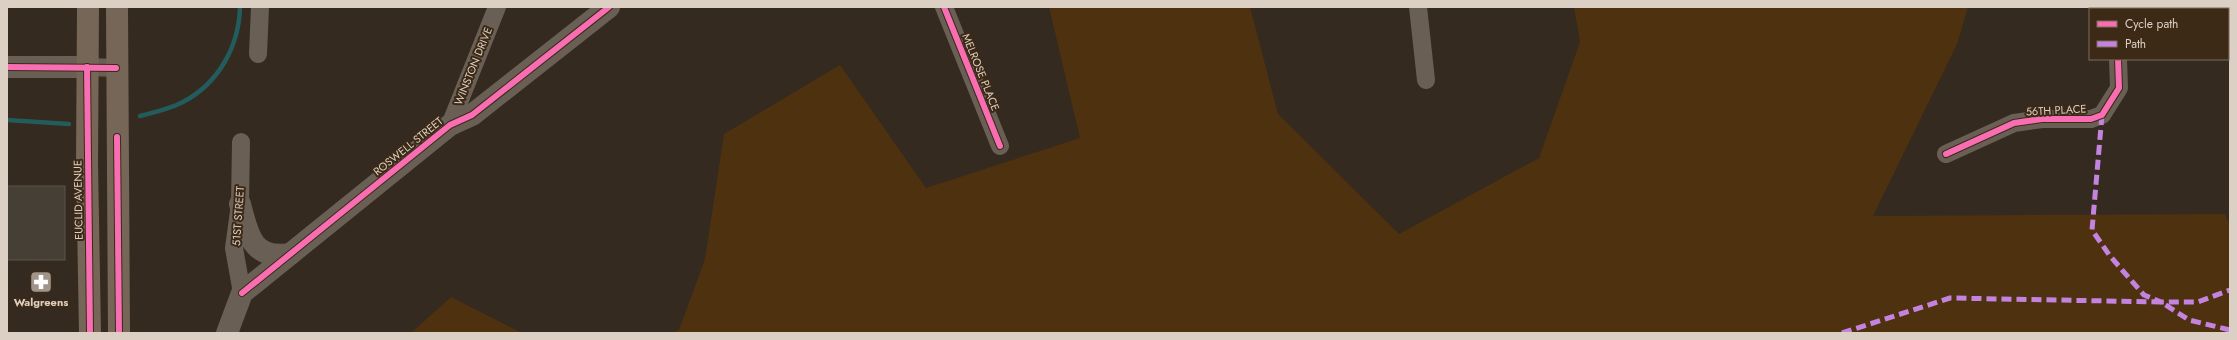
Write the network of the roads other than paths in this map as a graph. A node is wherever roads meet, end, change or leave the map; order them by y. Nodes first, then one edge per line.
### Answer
1 (88, 7) edge
2 (117, 7) edge
3 (260, 7) edge
4 (497, 7) edge
5 (609, 7) edge
6 (944, 7) edge
7 (1418, 7) edge
8 (258, 54) dead end
9 (2118, 60) edge
10 (7, 67) edge
11 (88, 67) junction
12 (116, 68) junction
13 (1426, 80) dead end
14 (450, 125) junction
15 (241, 142) dead end
16 (1000, 146) dead end
17 (1946, 154) dead end
18 (240, 204) junction
19 (290, 254) junction
20 (242, 292) junction
21 (90, 333) edge
22 (119, 333) edge
23 (227, 333) edge

1 - 11 main road, EUCLID AVENUE
2 - 12 main road
3 - 8 street
4 - 14 street, WINSTON DRIVE
5 - 14 street, ROSWELL STREET
6 - 16 street, MELROSE PLACE
7 - 13 street
9 - 17 street, 56TH PLACE
10 - 11 street
11 - 12 street
11 - 21 main road, EUCLID AVENUE
12 - 22 main road
14 - 19 street, ROSWELL STREET
15 - 18 street, 51ST STREET
18 - 19 street
18 - 20 street, 51ST STREET
19 - 20 street, ROSWELL STREET
20 - 23 street

